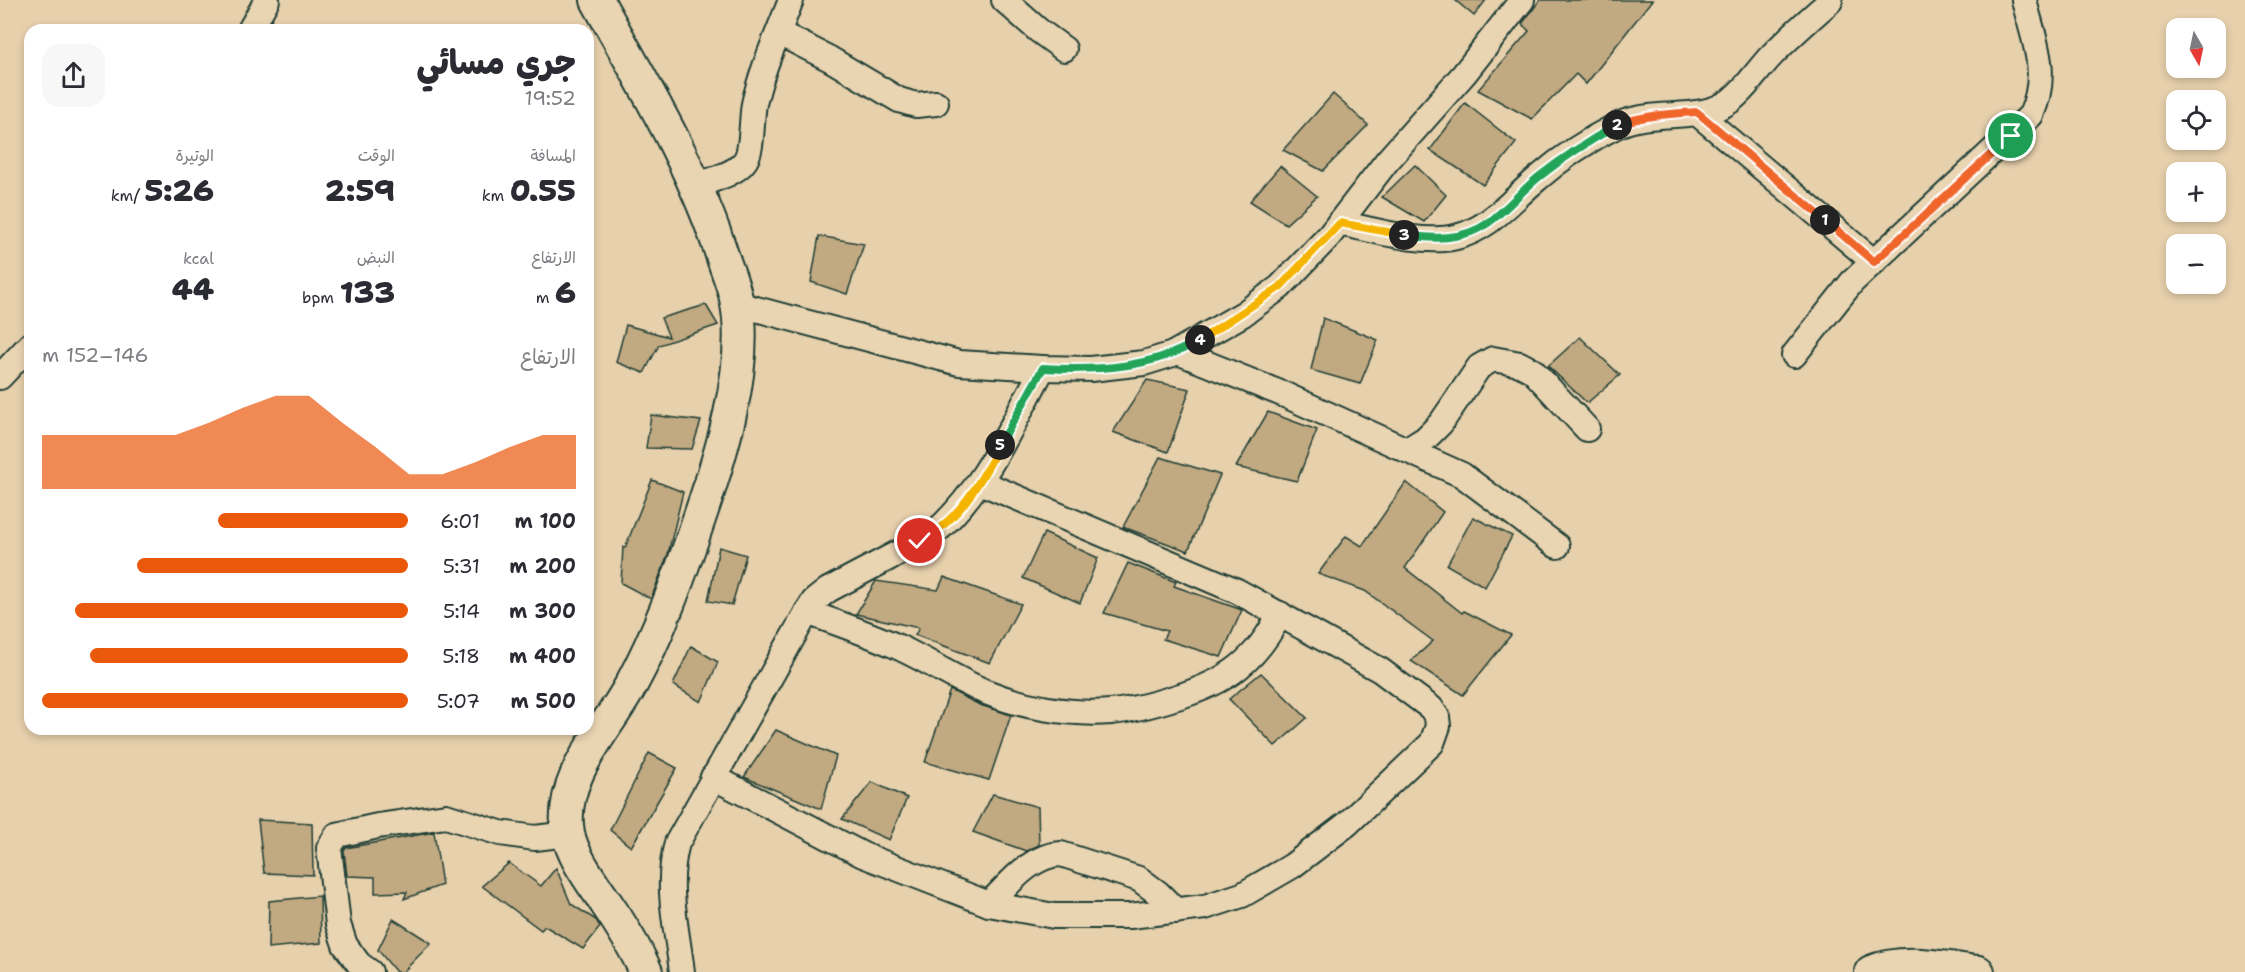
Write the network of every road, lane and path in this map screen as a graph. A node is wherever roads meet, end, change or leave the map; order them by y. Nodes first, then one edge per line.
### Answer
1 (267, 0) edge
2 (597, 0) edge
3 (791, 0) edge
4 (1004, 0) edge
5 (1522, 0) edge
6 (2024, 0) edge
7 (1830, 1) edge
8 (253, 24) edge
9 (779, 33) junction
10 (1064, 49) dead end
11 (936, 103) dead end
12 (1697, 112) junction
13 (695, 186) junction
14 (1340, 223) junction
15 (1874, 262) junction
16 (737, 304) junction
17 (24, 351) edge
18 (1178, 352) junction
19 (1794, 355) dead end
20 (1043, 368) junction
21 (0, 377) edge
22 (1587, 429) dead end
23 (1407, 450) junction
24 (980, 482) junction
25 (1557, 546) dead end
26 (807, 612) junction
27 (1280, 614) junction
28 (713, 777) junction
29 (568, 834) junction
30 (990, 904) junction
31 (1176, 911) junction
32 (370, 972) edge
33 (646, 972) edge
34 (682, 972) edge
35 (1871, 972) edge
36 (1978, 972) edge

1 - 8 street
2 - 13 main road
3 - 9 street
4 - 10 street
5 - 14 street
6 - 15 street
7 - 12 street
9 - 11 street
9 - 13 street
12 - 14 street
12 - 15 street
13 - 16 main road
14 - 18 street
15 - 19 street
16 - 20 street
16 - 29 main road
17 - 21 street
18 - 20 street
18 - 23 street
20 - 24 street
22 - 23 street
23 - 25 street
24 - 26 street
24 - 27 street
26 - 27 street
26 - 28 street
27 - 31 street
28 - 30 street
28 - 34 street
29 - 32 street
29 - 33 main road
30 - 31 street
30 - 31 street
35 - 36 main road

